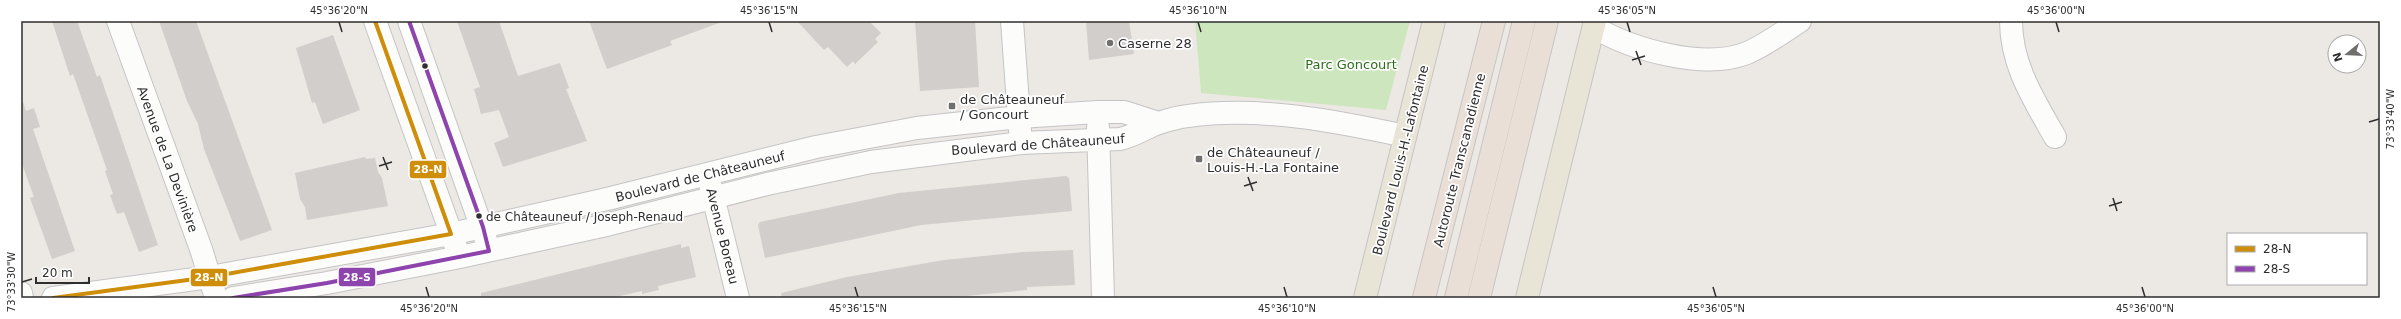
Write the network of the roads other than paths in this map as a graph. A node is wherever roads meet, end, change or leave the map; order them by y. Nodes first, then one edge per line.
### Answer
1 (118, 21) edge
2 (375, 21) edge
3 (408, 21) edge
4 (1012, 21) edge
5 (1434, 21) edge
6 (1494, 21) edge
7 (1524, 21) edge
8 (1547, 21) edge
9 (1800, 21) edge
10 (2011, 21) edge
11 (1595, 24) edge
12 (1098, 112) junction
13 (1019, 117) junction
14 (1158, 123) junction
15 (1405, 136) junction
16 (2055, 137) dead end
17 (1098, 141) junction
18 (1021, 143) junction
19 (707, 174) junction
20 (714, 198) junction
21 (483, 227) junction
22 (451, 234) junction
23 (489, 251) junction
24 (460, 257) junction
25 (210, 277) junction
26 (21, 294) edge
27 (22, 298) edge
28 (53, 298) edge
29 (216, 298) edge
30 (233, 298) edge
31 (738, 298) edge
32 (1103, 298) edge
33 (1366, 298) edge
34 (1424, 298) edge
35 (1456, 298) edge
36 (1479, 298) edge
37 (1527, 298) edge

1 - 25 street, Avenue de La Devinière
2 - 22 street
3 - 21 street
4 - 13 street
5 - 15 main road, Boulevard Louis-H.-Lafontaine
6 - 34 highway, Autoroute Transcanadienne
7 - 35 highway
8 - 36 highway
9 - 11 street
10 - 16 street
11 - 37 main road
12 - 13 street, Boulevard de Châteauneuf
12 - 14 street, Boulevard de Châteauneuf
12 - 17 street
13 - 18 street
13 - 19 street, Boulevard de Châteauneuf
14 - 15 street, Boulevard de Châteauneuf
14 - 17 street, Boulevard de Châteauneuf
15 - 33 main road, Boulevard Louis-H.-Lafontaine
17 - 18 street, Boulevard de Châteauneuf
17 - 32 street
18 - 20 street, Boulevard de Châteauneuf
19 - 20 street, Avenue Boreau
19 - 21 street, Boulevard de Châteauneuf
20 - 23 street, Boulevard de Châteauneuf
20 - 31 street, Avenue Boreau
21 - 22 street, Boulevard de Châteauneuf
21 - 23 street
22 - 24 street
22 - 25 street, Boulevard de Châteauneuf
23 - 24 street, Boulevard de Châteauneuf
24 - 30 street, Boulevard de Châteauneuf
25 - 28 street, Boulevard de Châteauneuf
25 - 29 street, Avenue de La Devinière
26 - 27 street

